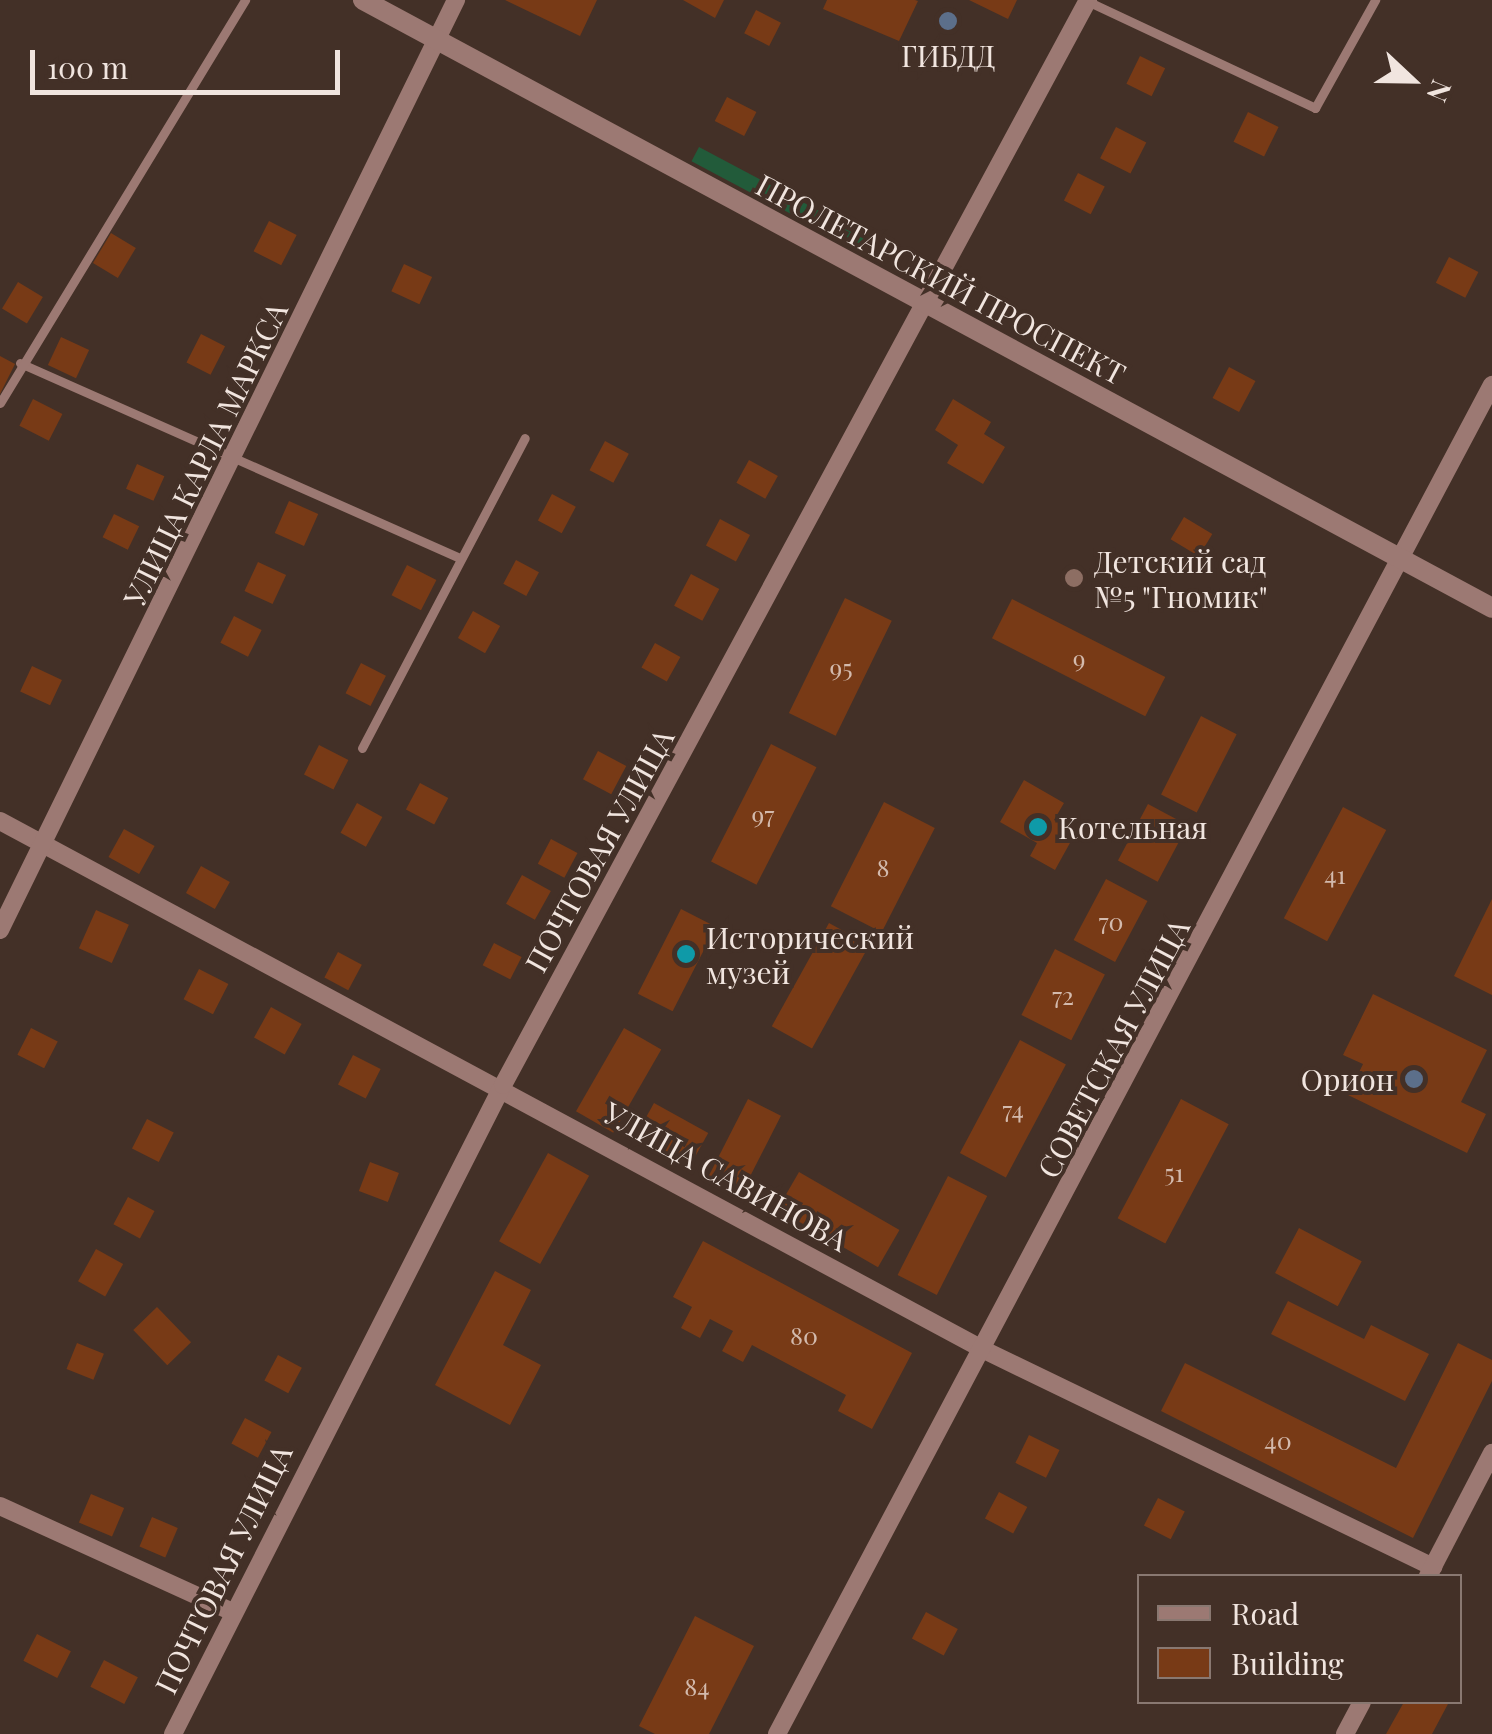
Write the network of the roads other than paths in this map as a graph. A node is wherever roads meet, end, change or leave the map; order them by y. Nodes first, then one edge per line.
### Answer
1 (245, 0) edge
2 (363, 0) edge
3 (456, 0) edge
4 (1375, 0) edge
5 (1088, 1) edge
6 (436, 40) junction
7 (927, 305) junction
8 (20, 363) junction
9 (1492, 385) edge
10 (0, 403) edge
11 (525, 438) dead end
12 (233, 458) junction
13 (461, 558) junction
14 (1402, 562) junction
15 (1492, 608) edge
16 (362, 748) dead end
17 (0, 821) edge
18 (46, 844) junction
19 (0, 930) edge
20 (503, 1085) junction
21 (984, 1350) junction
22 (1492, 1452) edge
23 (0, 1506) edge
24 (1430, 1572) edge
25 (230, 1611) junction
26 (1361, 1704) edge
27 (173, 1734) edge
28 (777, 1734) edge
29 (1345, 1734) edge

1 - 8 lane
2 - 6 street, ПРОЛЕТАРСКИЙ ПРОСПЕКТ
3 - 6 street, УЛИЦА КАРЛА МАРКСА
4 - 5 lane
5 - 7 street, ПОЧТОВАЯ УЛИЦА
6 - 7 street, ПРОЛЕТАРСКИЙ ПРОСПЕКТ
6 - 12 street, УЛИЦА КАРЛА МАРКСА
7 - 14 street, ПРОЛЕТАРСКИЙ ПРОСПЕКТ
7 - 20 street, ПОЧТОВАЯ УЛИЦА
8 - 10 lane
8 - 12 lane
9 - 14 street, СОВЕТСКАЯ УЛИЦА
11 - 13 lane
12 - 13 lane
12 - 18 street, УЛИЦА КАРЛА МАРКСА
13 - 16 lane
14 - 15 street, ПРОЛЕТАРСКИЙ ПРОСПЕКТ
14 - 21 street, СОВЕТСКАЯ УЛИЦА
17 - 18 street, УЛИЦА САВИНОВА
18 - 19 street, УЛИЦА КАРЛА МАРКСА
18 - 20 street, УЛИЦА САВИНОВА
20 - 21 street, УЛИЦА САВИНОВА
20 - 25 street, ПОЧТОВАЯ УЛИЦА
21 - 24 street, УЛИЦА САВИНОВА
21 - 28 street, СОВЕТСКАЯ УЛИЦА
22 - 24 street
23 - 25 street
25 - 27 street, ПОЧТОВАЯ УЛИЦА
26 - 29 street

